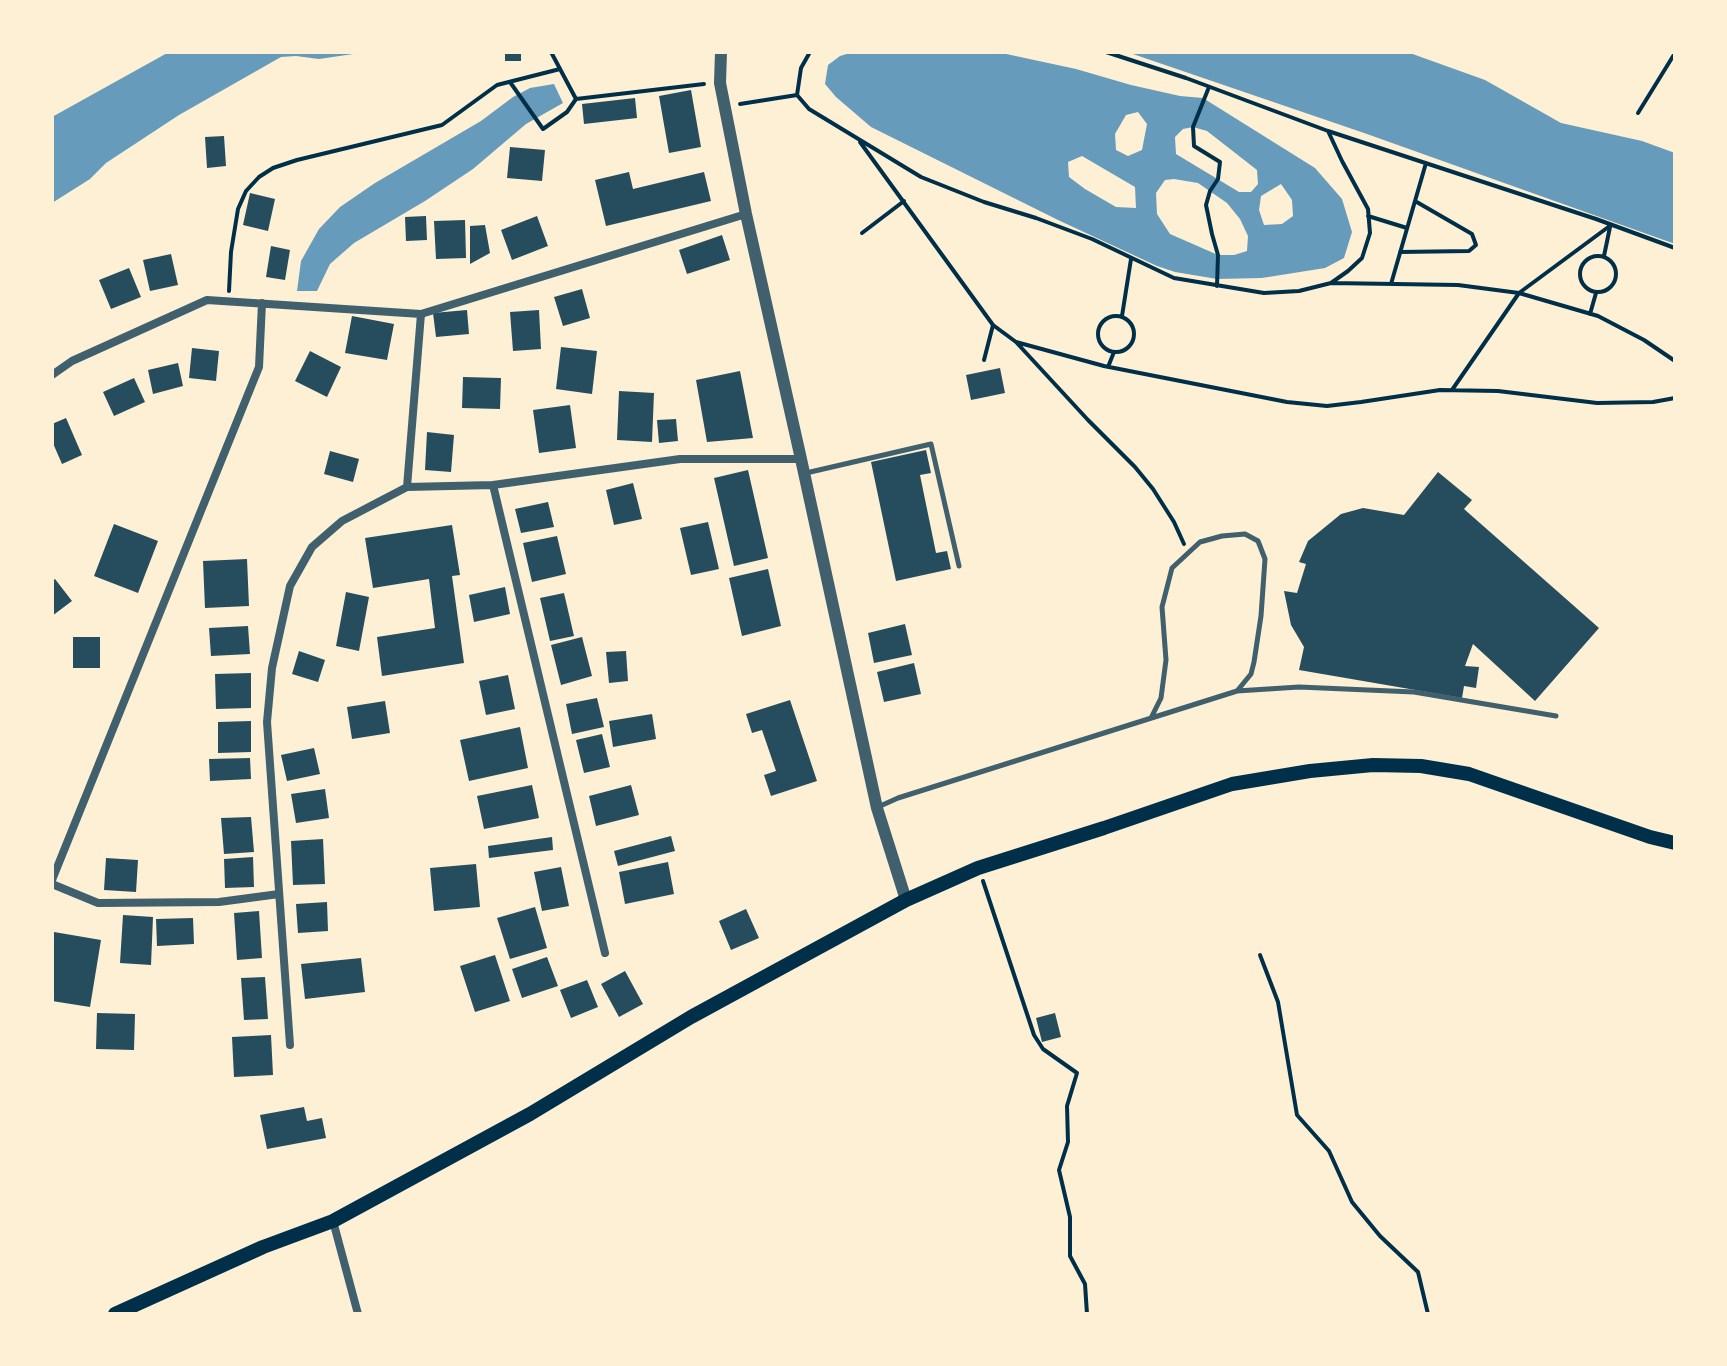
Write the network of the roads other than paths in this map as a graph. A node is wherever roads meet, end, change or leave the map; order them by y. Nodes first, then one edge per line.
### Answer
1 (721, 52) edge
2 (746, 214) junction
3 (262, 303) junction
4 (421, 314) junction
5 (52, 375) edge
6 (801, 459) junction
7 (805, 473) junction
8 (493, 485) junction
9 (407, 487) junction
10 (959, 566) dead end
11 (1237, 691) junction
12 (1556, 716) dead end
13 (1150, 718) junction
14 (877, 808) junction
15 (1675, 843) edge
16 (52, 882) edge
17 (279, 894) junction
18 (906, 900) junction
19 (605, 953) dead end
20 (290, 1045) dead end
21 (333, 1221) junction
22 (115, 1314) edge
23 (358, 1314) edge

1 - 2 street
2 - 4 street
2 - 6 street
3 - 4 street
3 - 5 street
3 - 16 street
4 - 9 street
6 - 7 street
6 - 8 street
7 - 10 lane
7 - 14 street
8 - 9 street
8 - 19 street
9 - 17 street
11 - 12 lane
11 - 13 lane
11 - 13 lane
13 - 14 lane
14 - 18 street
15 - 18 main road
16 - 17 street
17 - 20 street
18 - 21 main road
21 - 22 main road
21 - 23 street

